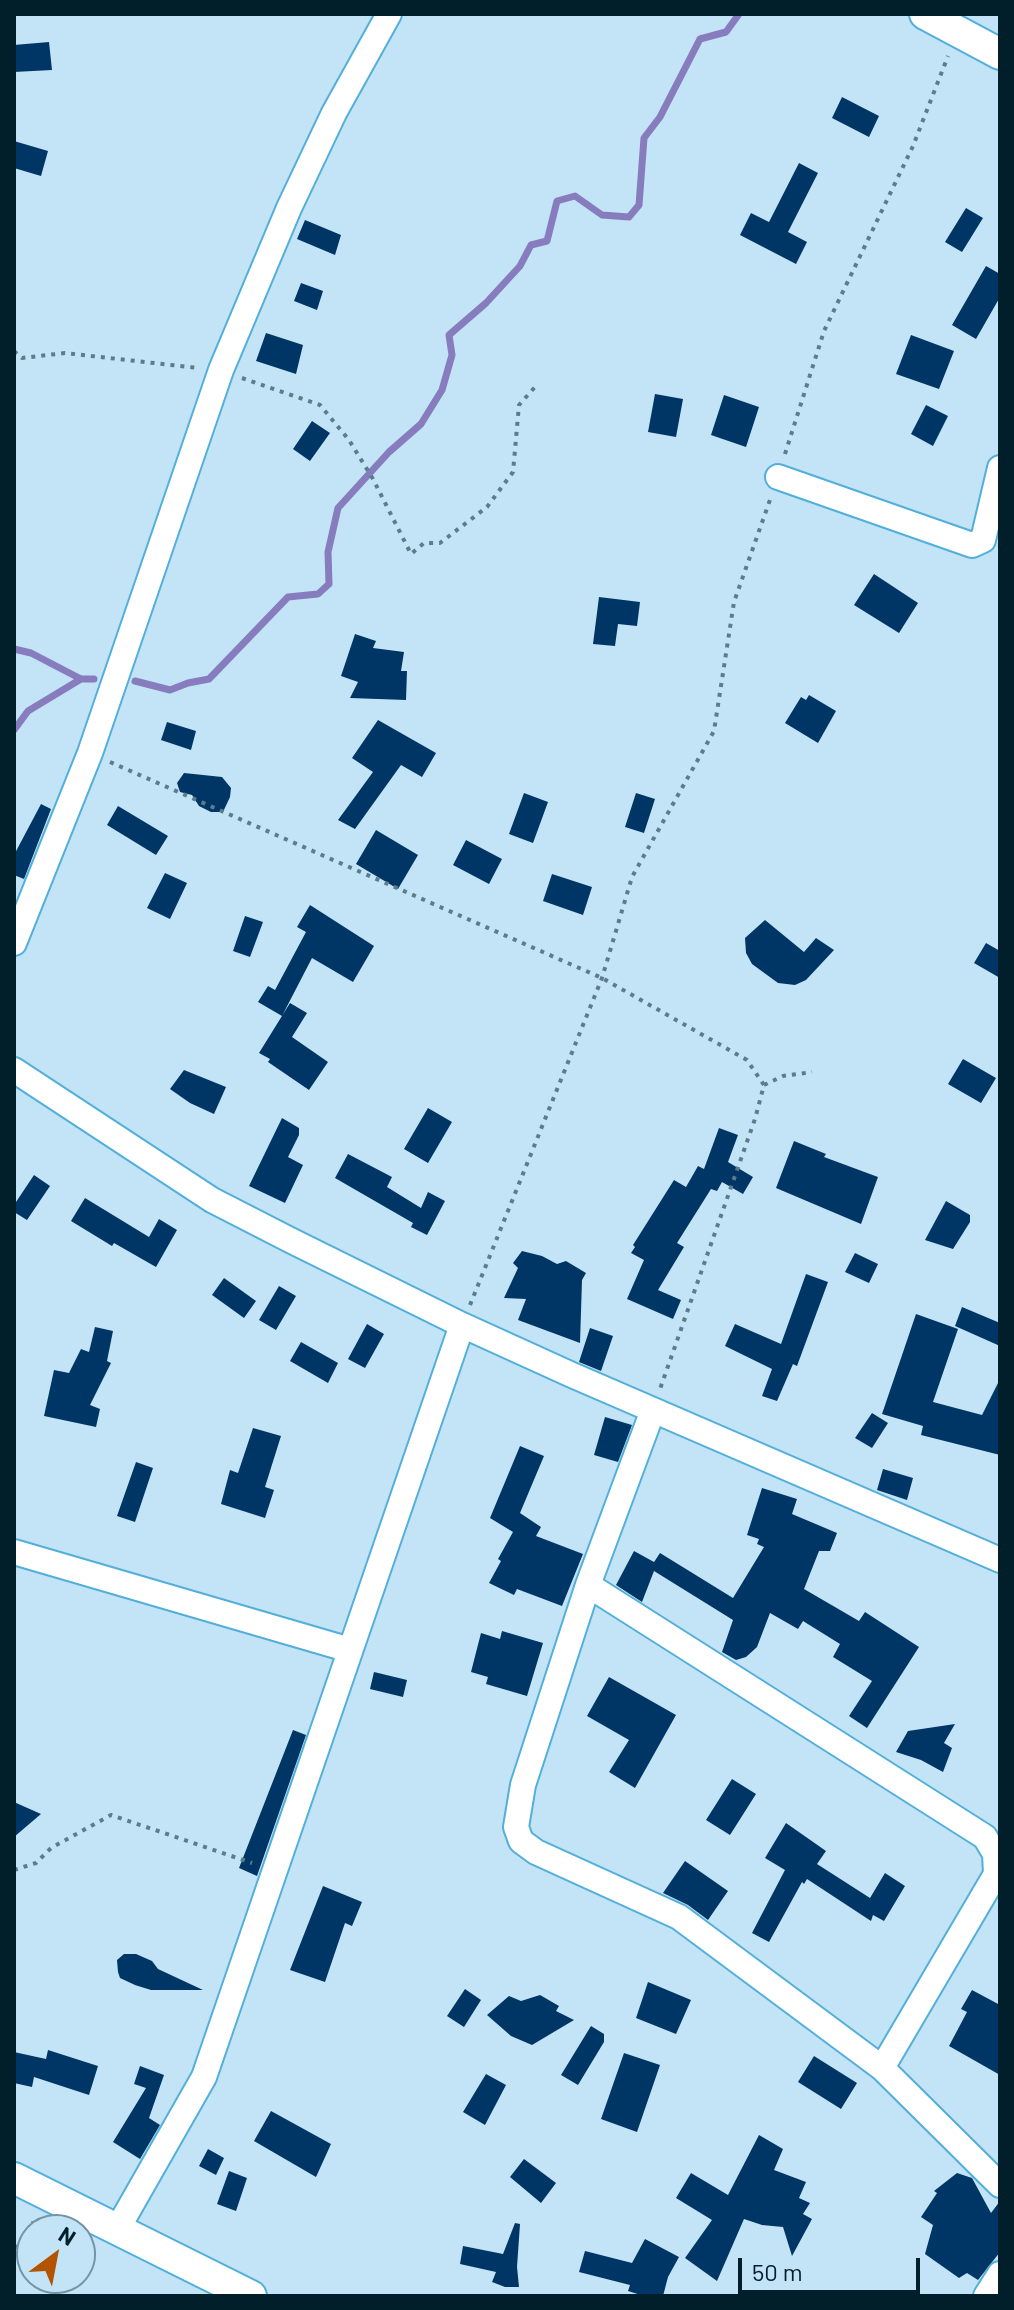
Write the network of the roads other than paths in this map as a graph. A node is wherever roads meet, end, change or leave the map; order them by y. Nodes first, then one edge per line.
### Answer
1 (389, 14) edge
2 (925, 14) edge
3 (1000, 54) edge
4 (1000, 468) edge
5 (778, 477) road end
6 (991, 544) edge
7 (14, 943) edge
8 (14, 1070) edge
9 (462, 1325) junction
10 (653, 1410) junction
11 (14, 1552) edge
12 (1000, 1560) edge
13 (588, 1585) junction
14 (350, 1650) junction
15 (882, 2068) junction
16 (26, 2184) edge
17 (1000, 2185) edge
18 (118, 2228) junction
19 (1000, 2274) edge
20 (251, 2296) edge
21 (986, 2296) edge

1 - 7 street
2 - 3 street
4 - 6 street
5 - 6 street
8 - 9 street
9 - 10 street
9 - 14 street
10 - 12 street
10 - 13 street
11 - 14 street
13 - 15 street
13 - 15 street
14 - 18 street
15 - 17 street
16 - 18 street
18 - 20 street
19 - 21 street

